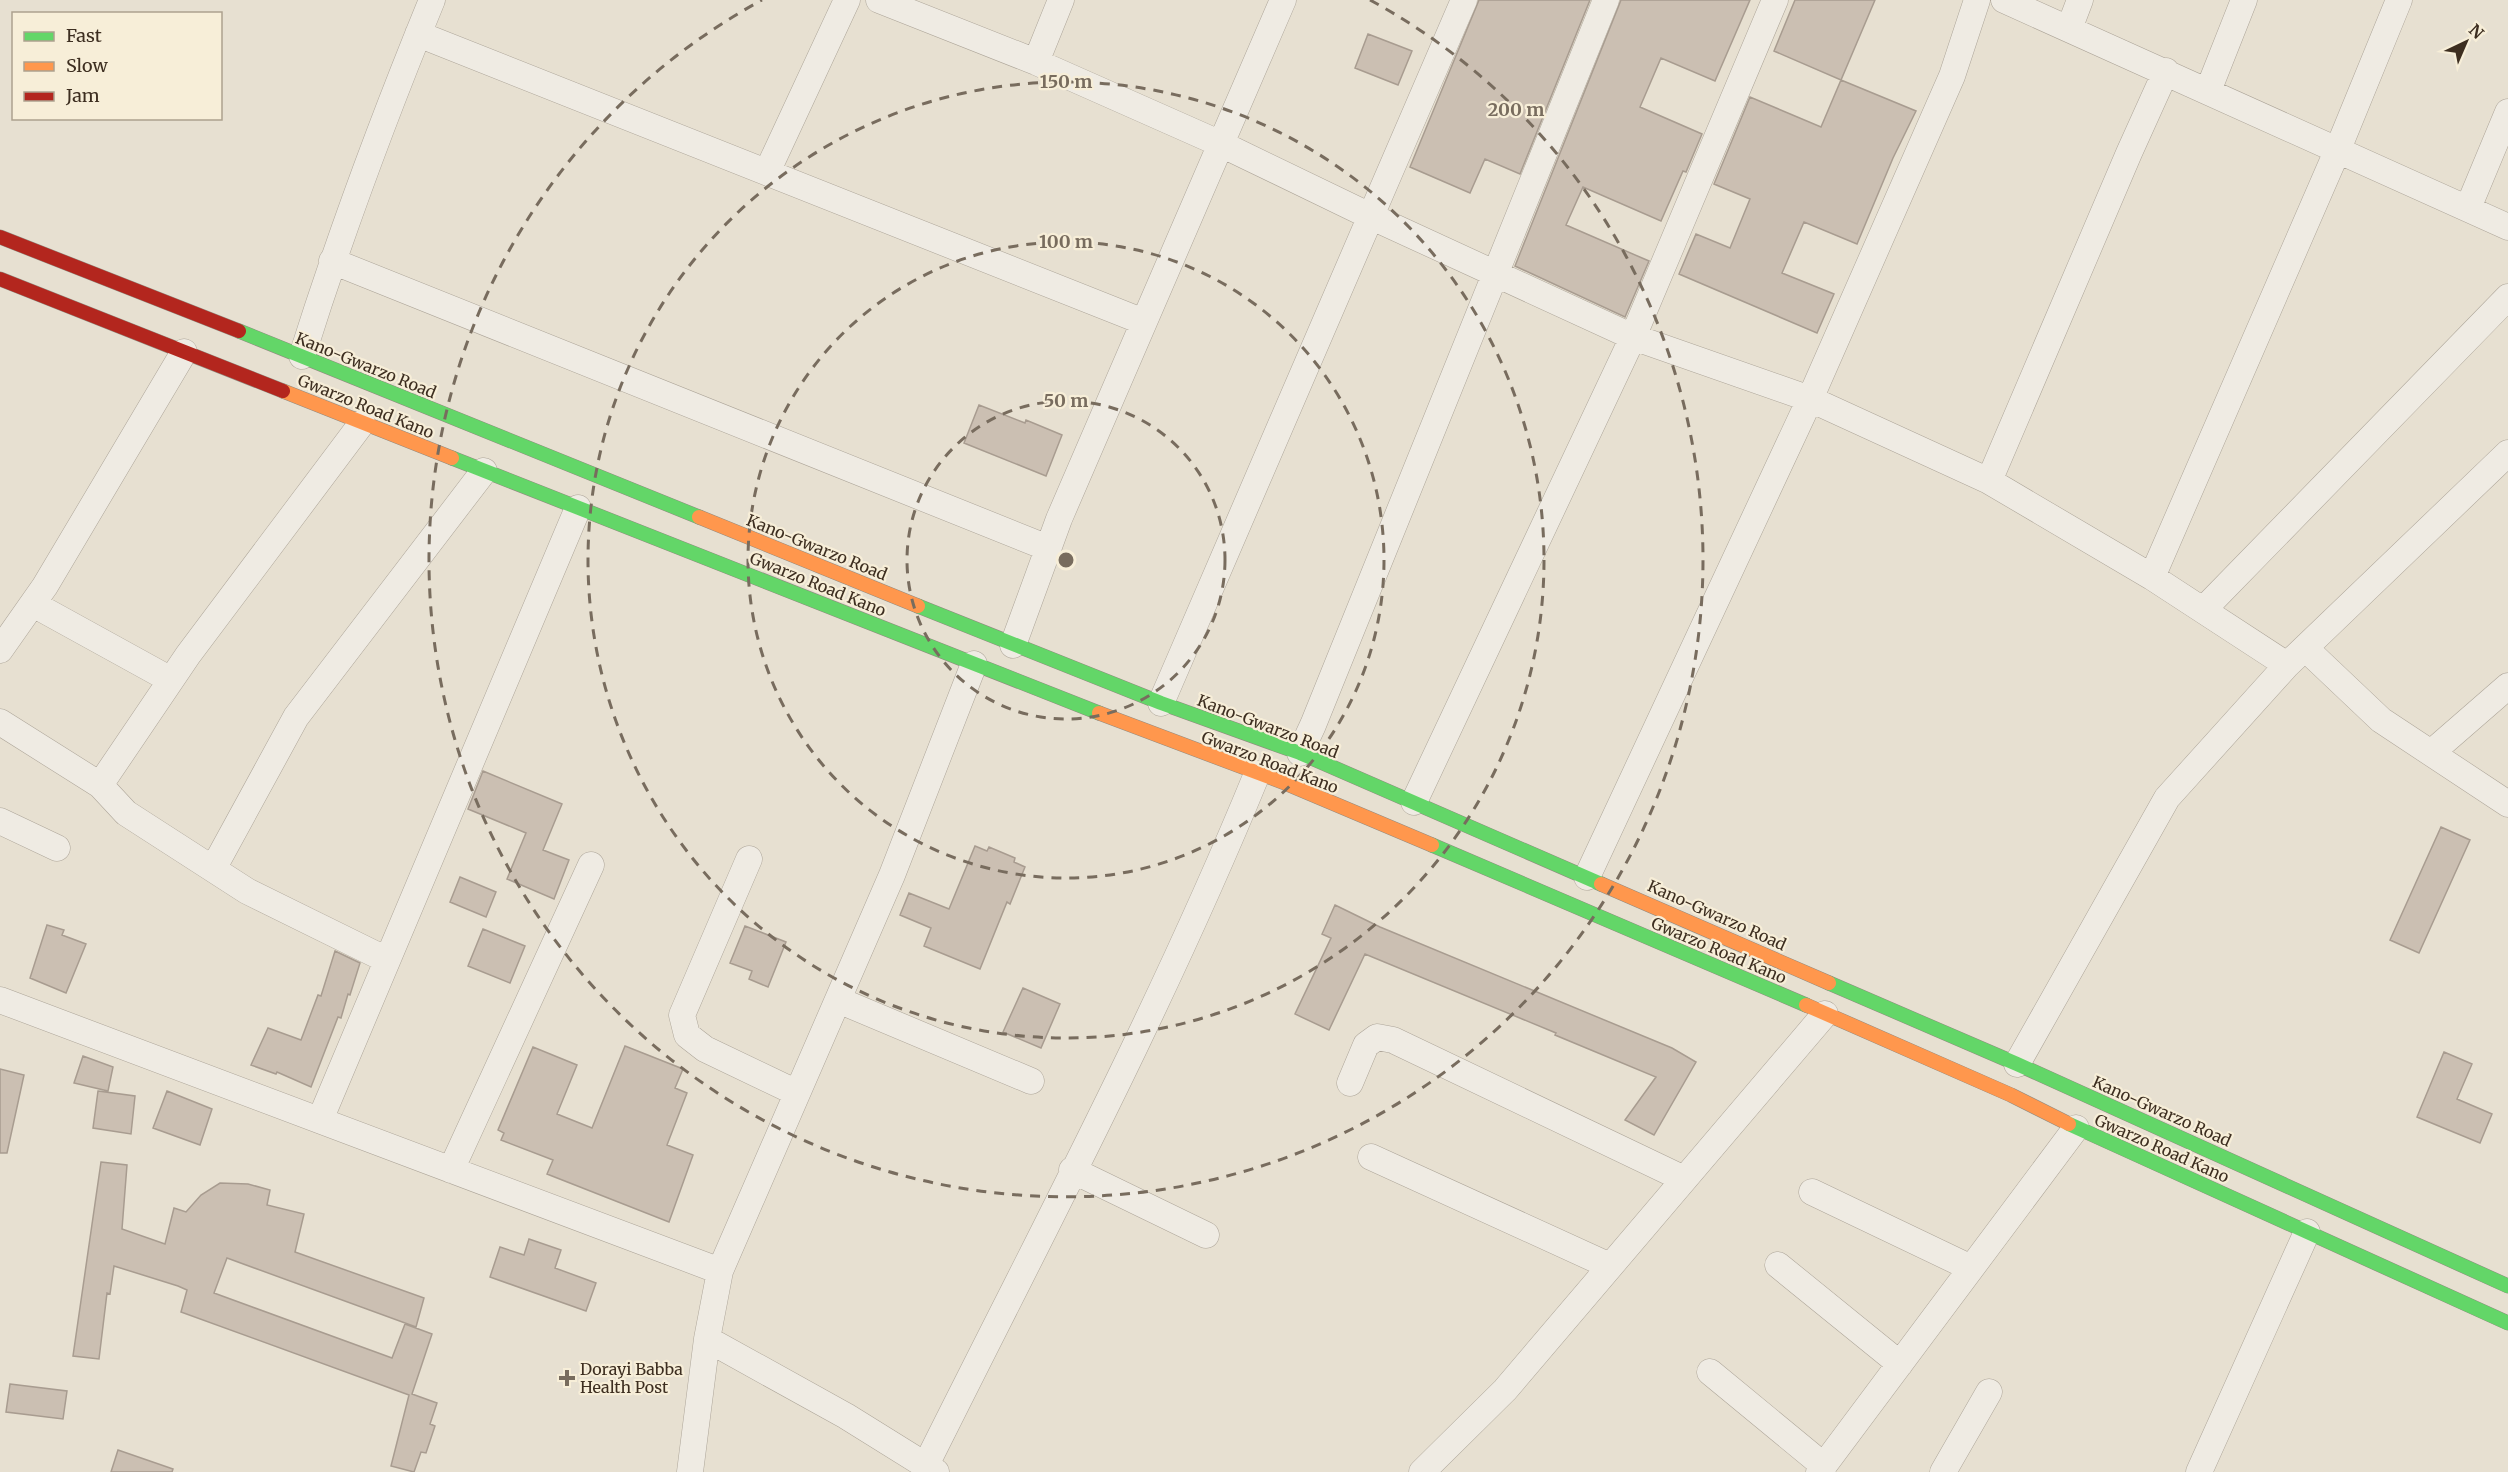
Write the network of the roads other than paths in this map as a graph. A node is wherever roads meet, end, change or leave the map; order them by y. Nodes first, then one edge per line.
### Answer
1 (432, 0) edge
2 (847, 0) edge
3 (879, 0) edge
4 (1061, 0) edge
5 (1283, 0) edge
6 (1464, 0) edge
7 (1605, 0) edge
8 (1775, 0) edge
9 (1977, 0) edge
10 (2004, 0) edge
11 (2080, 0) edge
12 (2244, 0) edge
13 (2399, 0) edge
14 (2069, 29) junction
15 (418, 34) junction
16 (1036, 62) junction
17 (2166, 71) junction
18 (2208, 91) junction
19 (2508, 112) edge
20 (1221, 144) junction
21 (2338, 149) junction
22 (767, 172) junction
23 (2468, 208) junction
24 (1370, 216) junction
25 (2508, 226) edge
26 (0, 237) edge
27 (332, 261) junction
28 (1495, 274) junction
29 (0, 279) edge
30 (2508, 297) edge
31 (1144, 322) junction
32 (1634, 337) junction
33 (184, 352) junction
34 (302, 356) junction
35 (1810, 399) junction
36 (362, 423) junction
37 (2508, 453) edge
38 (484, 471) junction
39 (1989, 481) junction
40 (579, 508) junction
41 (1048, 548) junction
42 (796, 575) junction
43 (2152, 577) junction
44 (33, 604) junction
45 (2203, 610) junction
46 (1013, 645) junction
47 (0, 650) edge
48 (2296, 657) junction
49 (974, 664) junction
50 (171, 680) junction
51 (2508, 686) edge
52 (1161, 703) junction
53 (0, 722) edge
54 (1300, 753) junction
55 (2431, 753) junction
56 (1257, 774) junction
57 (100, 785) junction
58 (1414, 802) junction
59 (2508, 804) edge
60 (0, 821) edge
61 (57, 848) dead end
62 (749, 859) dead end
63 (591, 865) dead end
64 (213, 869) junction
65 (1587, 877) junction
66 (387, 960) junction
67 (0, 1000) edge
68 (838, 1000) junction
69 (1825, 1014) junction
70 (2017, 1064) junction
71 (1031, 1081) dead end
72 (1350, 1083) dead end
73 (797, 1093) junction
74 (320, 1120) junction
75 (2076, 1128) junction
76 (1371, 1157) dead end
77 (451, 1170) junction
78 (1072, 1170) junction
79 (1684, 1179) junction
80 (1812, 1192) dead end
81 (2307, 1232) junction
82 (1206, 1235) dead end
83 (1778, 1265) dead end
84 (1610, 1266) junction
85 (1971, 1268) junction
86 (720, 1271) junction
87 (2459, 1282) junction
88 (2508, 1286) edge
89 (2508, 1323) edge
90 (707, 1339) junction
91 (1900, 1364) junction
92 (1710, 1372) dead end
93 (1989, 1392) dead end
94 (930, 1469) edge
95 (1821, 1469) edge
96 (690, 1472) edge
97 (1422, 1472) edge
98 (1943, 1472) edge
99 (2199, 1472) edge

1 - 15 street
2 - 22 street
3 - 16 street
4 - 16 street
5 - 20 street
6 - 24 street
7 - 28 street
8 - 32 street
9 - 35 street
10 - 14 street
11 - 14 street
12 - 18 street
13 - 21 street
14 - 17 street
15 - 22 street
15 - 27 street
16 - 20 street
17 - 18 street
17 - 39 street
18 - 21 street
19 - 23 street
20 - 24 street
20 - 31 street
21 - 23 street
21 - 43 street
22 - 31 street
23 - 25 street
24 - 28 street
24 - 52 street
26 - 34 main road, Kano-Gwarzo Road
27 - 34 street
27 - 41 street
28 - 32 street
28 - 54 street
29 - 33 main road, Gwarzo Road Kano
30 - 45 street
31 - 41 street
32 - 35 street
32 - 58 street
33 - 36 main road, Gwarzo Road Kano
33 - 44 street
34 - 42 main road, Kano-Gwarzo Road
35 - 39 street
35 - 65 street
36 - 38 main road, Gwarzo Road Kano
36 - 50 street
37 - 48 street
38 - 40 main road, Gwarzo Road Kano
38 - 64 street
39 - 43 street
40 - 42 main road, Gwarzo Road Kano
40 - 66 street
41 - 46 street
42 - 46 main road, Kano-Gwarzo Road
42 - 49 main road, Gwarzo Road Kano
43 - 45 street
44 - 47 street
44 - 50 street
45 - 48 street
46 - 52 main road, Kano-Gwarzo Road
48 - 55 street
48 - 70 street
49 - 56 main road, Gwarzo Road Kano
49 - 68 street
50 - 57 street
51 - 55 street
52 - 54 main road, Kano-Gwarzo Road
53 - 57 street
54 - 58 main road, Kano-Gwarzo Road
55 - 59 street
56 - 69 main road, Gwarzo Road Kano
56 - 78 street
57 - 64 street
58 - 65 main road, Kano-Gwarzo Road
60 - 61 street
62 - 73 street
63 - 77 street
64 - 66 street
65 - 70 main road, Kano-Gwarzo Road
66 - 74 street
67 - 74 street
68 - 71 street
68 - 73 street
69 - 75 main road, Gwarzo Road Kano
69 - 79 street
70 - 87 main road, Kano-Gwarzo Road
72 - 79 street
73 - 86 street
74 - 77 street
75 - 81 main road, Gwarzo Road Kano
75 - 85 street
76 - 84 street
77 - 86 street
78 - 82 street
78 - 94 street
79 - 84 street
80 - 85 street
81 - 87 main road, Gwarzo Road Kano
81 - 99 street
83 - 91 street
84 - 97 street
85 - 91 street
86 - 90 street
87 - 88 main road, Kano-Gwarzo Road
87 - 89 main road, Gwarzo Road Kano
90 - 94 street
90 - 96 street
91 - 95 street
92 - 95 street
93 - 98 street

